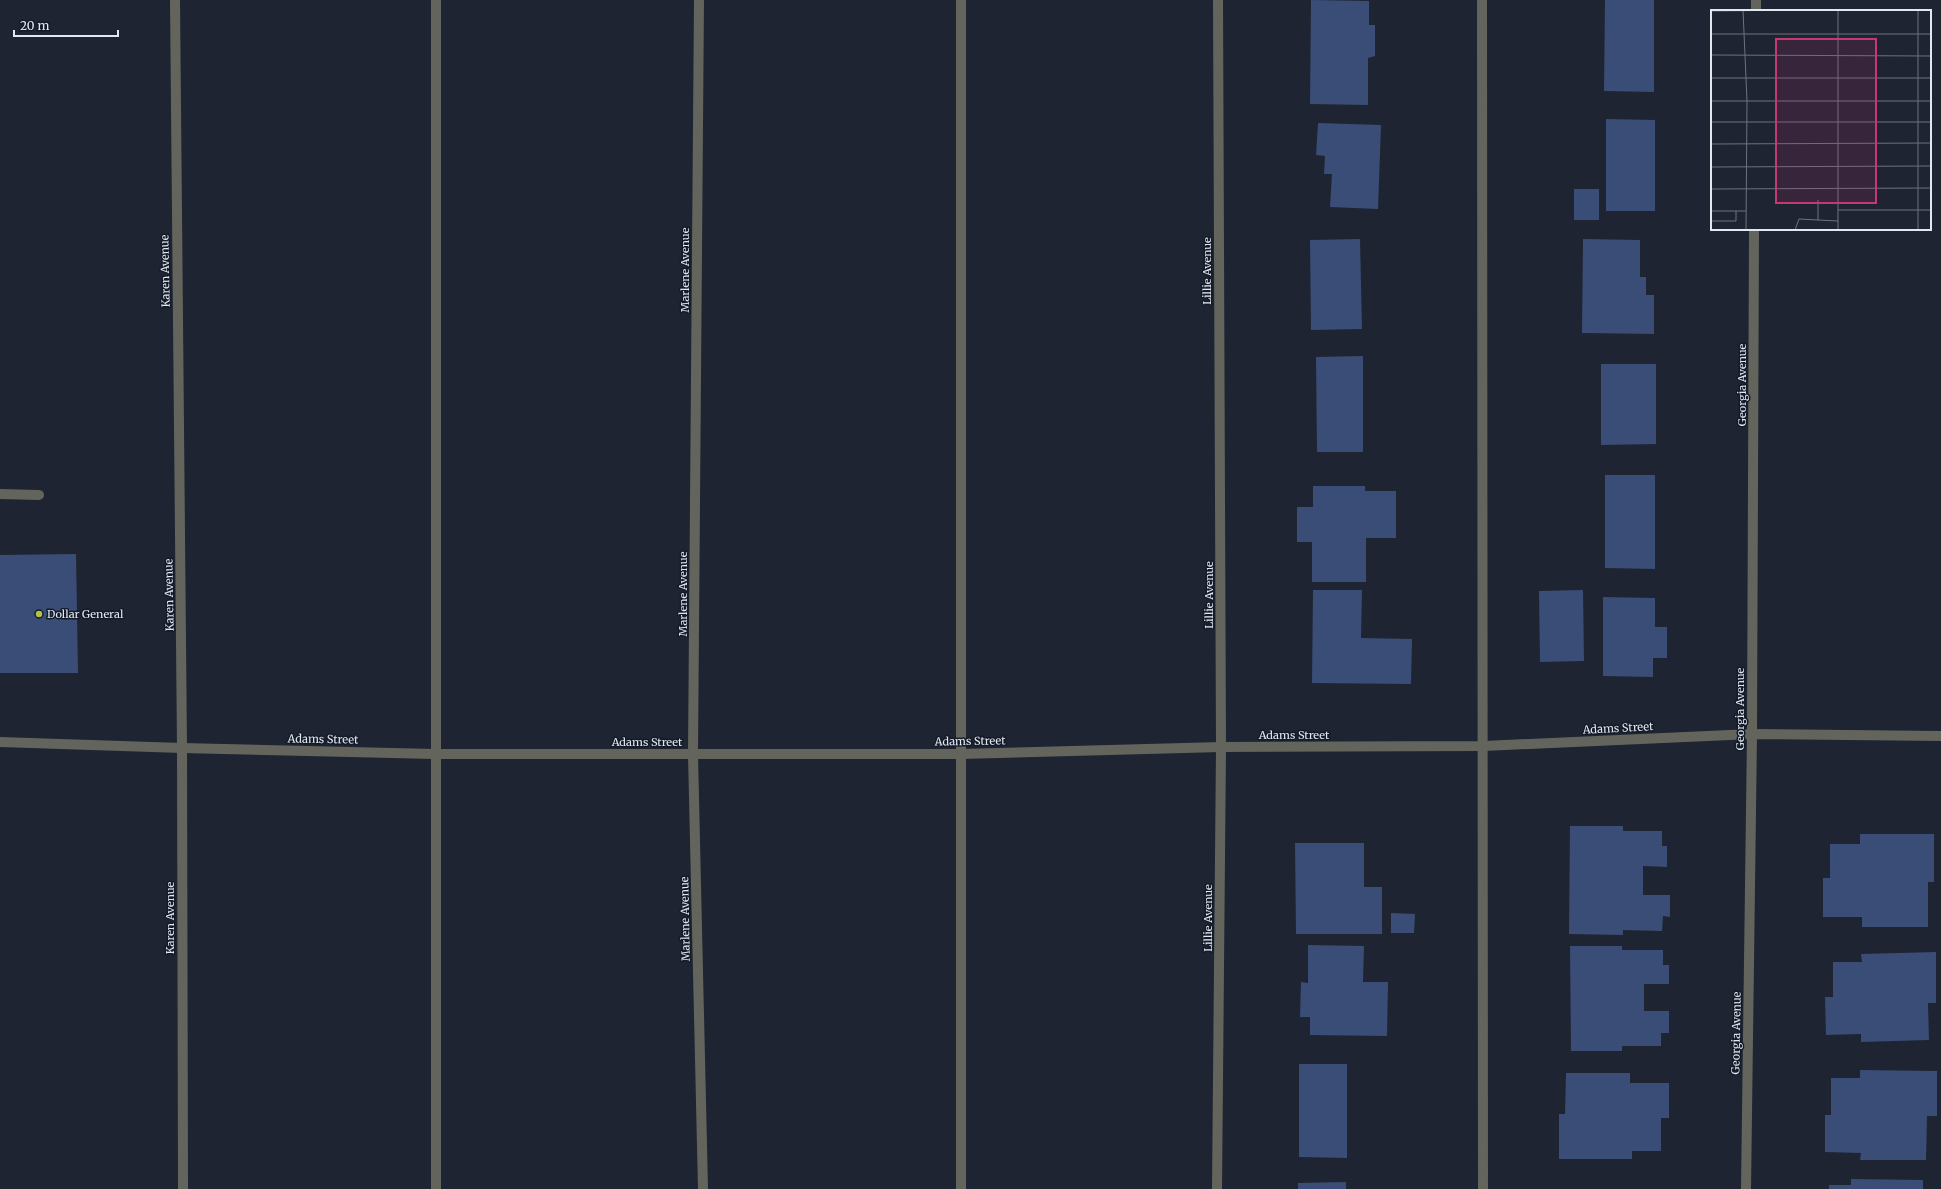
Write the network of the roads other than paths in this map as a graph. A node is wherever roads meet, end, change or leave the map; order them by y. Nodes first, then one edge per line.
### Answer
1 (175, 0) edge
2 (436, 0) edge
3 (699, 0) edge
4 (961, 0) edge
5 (1218, 0) edge
6 (1482, 0) edge
7 (1754, 230) edge
8 (0, 494) edge
9 (39, 494) dead end
10 (1752, 734) junction
11 (1941, 736) edge
12 (0, 742) edge
13 (1484, 746) junction
14 (182, 748) junction
15 (1221, 748) junction
16 (435, 754) junction
17 (693, 754) junction
18 (960, 754) junction
19 (183, 1189) edge
20 (436, 1189) edge
21 (703, 1189) edge
22 (961, 1189) edge
23 (1217, 1189) edge
24 (1483, 1189) edge
25 (1746, 1189) edge

1 - 14 street, Karen Avenue
2 - 16 street
3 - 17 street, Marlene Avenue
4 - 18 street
5 - 15 street, Lillie Avenue
6 - 13 street
7 - 10 street, Georgia Avenue
8 - 9 street
10 - 11 street, Adams Street
10 - 13 street, Adams Street
10 - 25 street, Georgia Avenue
12 - 14 street, Adams Street
13 - 15 street, Adams Street
13 - 24 street
14 - 16 street, Adams Street
14 - 19 street, Karen Avenue
15 - 18 street, Adams Street
15 - 23 street, Lillie Avenue
16 - 17 street, Adams Street
16 - 20 street
17 - 18 street, Adams Street
17 - 21 street, Marlene Avenue
18 - 22 street

